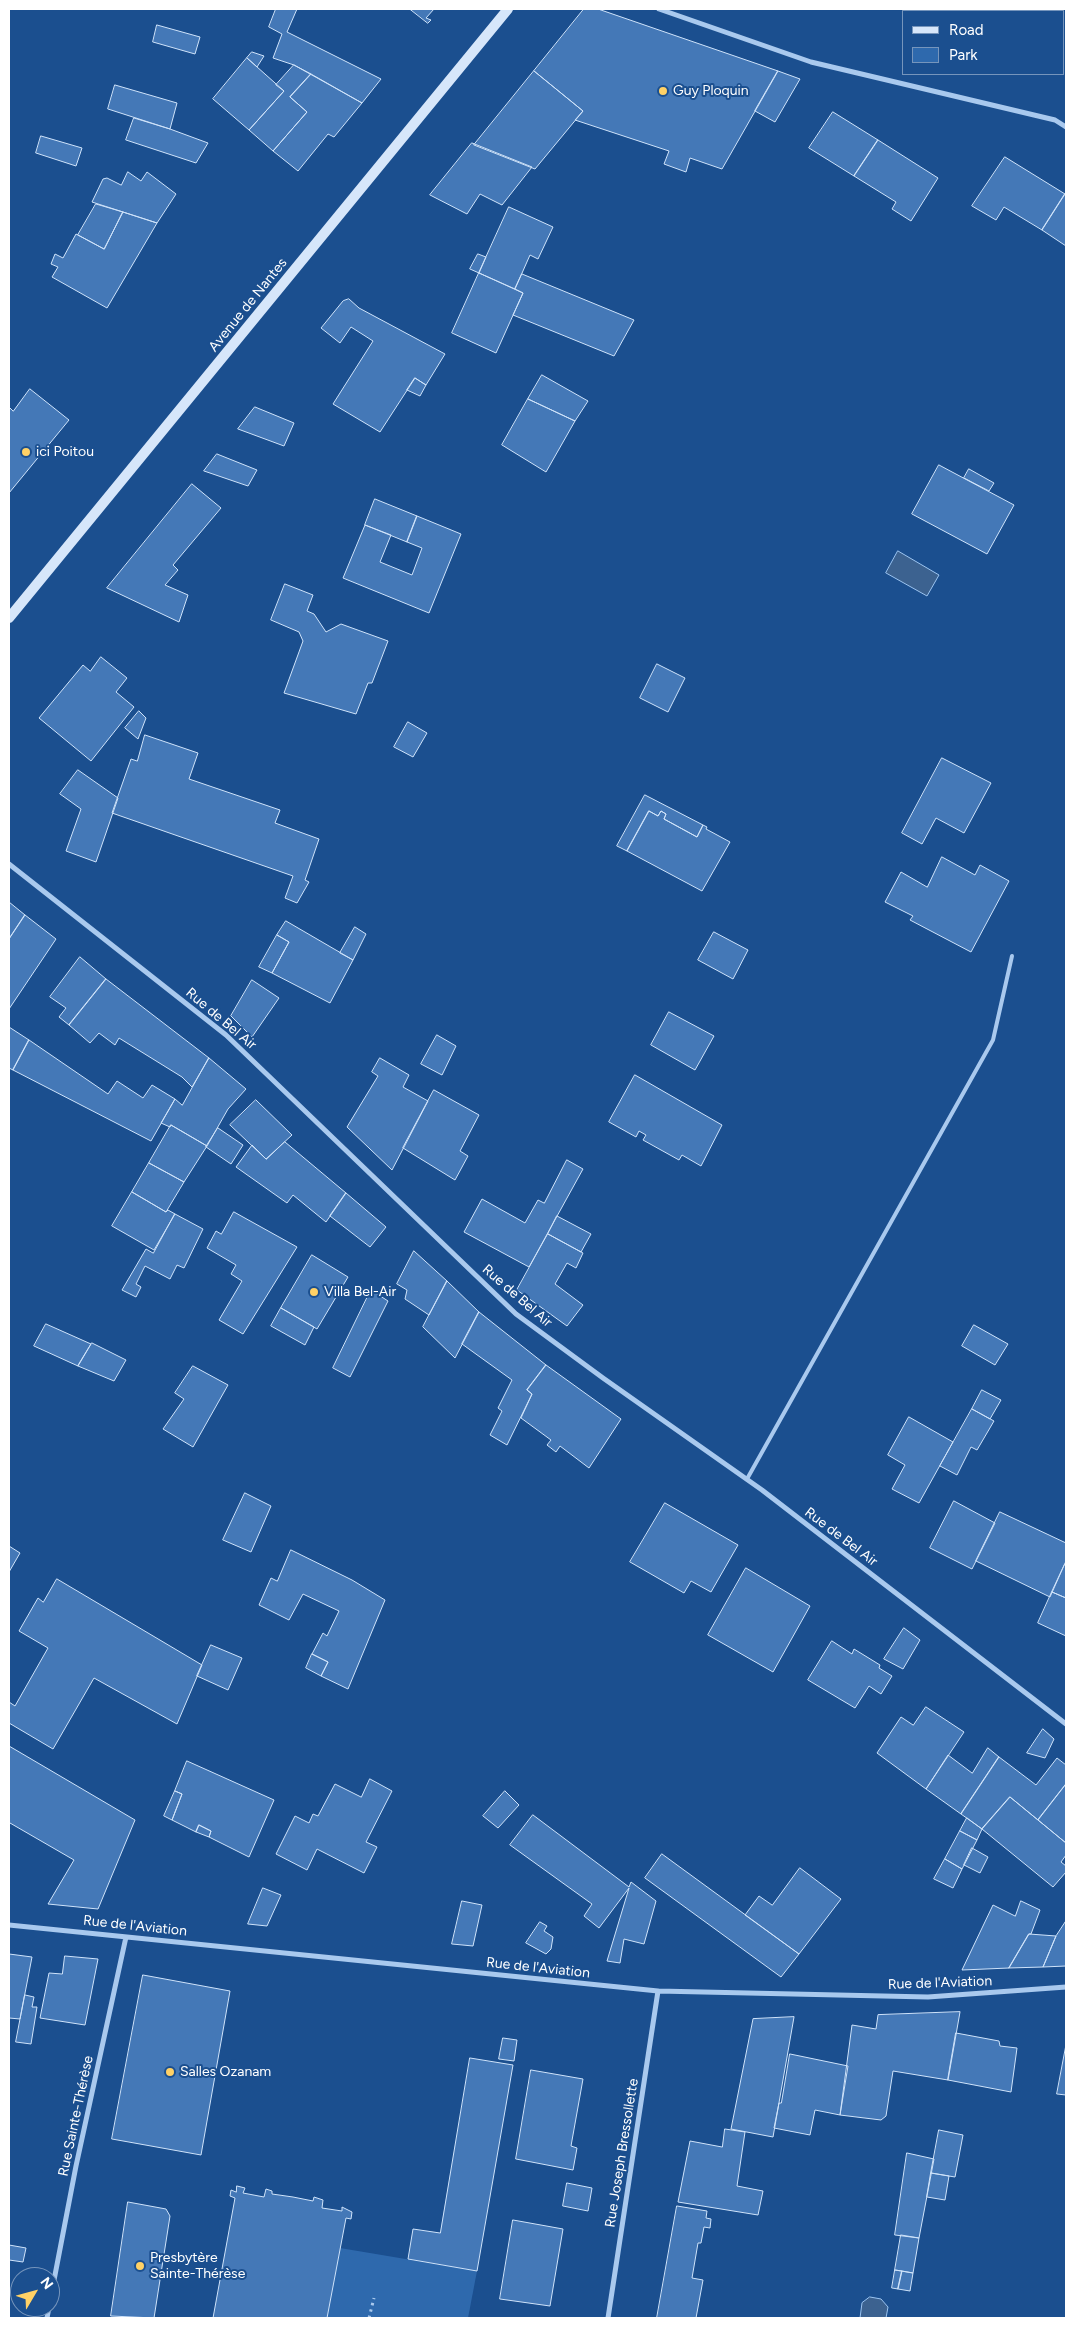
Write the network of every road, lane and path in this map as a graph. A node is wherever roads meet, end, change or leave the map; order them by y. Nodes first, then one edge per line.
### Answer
1 (508, 9) edge
2 (659, 9) edge
3 (1066, 127) edge
4 (9, 618) edge
5 (9, 864) edge
6 (1012, 956) dead end
7 (747, 1479) junction
8 (1066, 1724) edge
9 (9, 1925) edge
10 (126, 1937) junction
11 (1066, 1988) edge
12 (658, 1991) junction
13 (56, 2267) edge
14 (374, 2298) dead end
15 (370, 2318) edge
16 (608, 2318) edge

1 - 4 main road, Avenue de Nantes
2 - 3 street
5 - 7 street, Rue de Bel Air
6 - 7 lane
7 - 8 street, Rue de Bel Air
9 - 10 street, Rue de l'Aviation
10 - 12 street, Rue de l'Aviation
10 - 13 street, Rue Sainte-Thérèse
11 - 12 street, Rue de l'Aviation
12 - 16 street, Rue Joseph Bressollette
14 - 15 path

